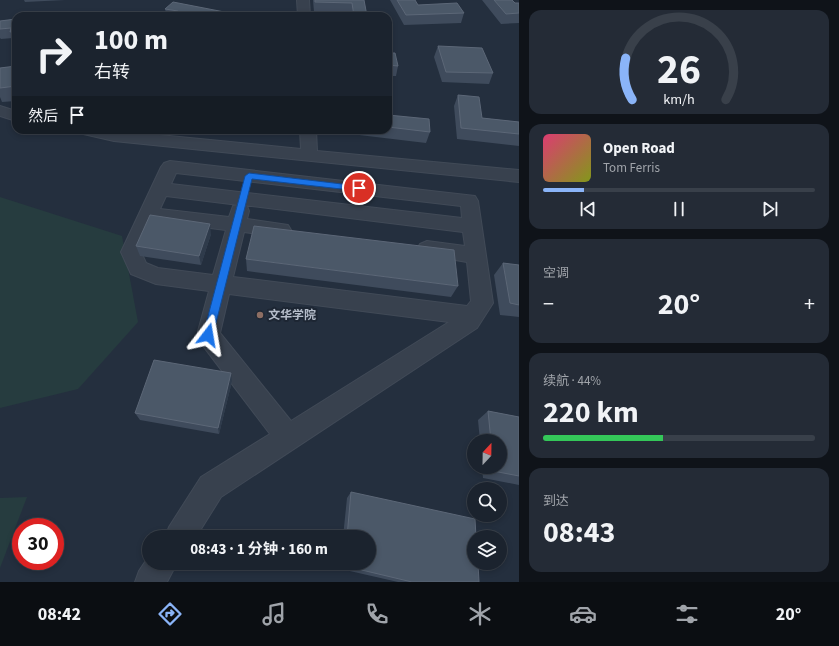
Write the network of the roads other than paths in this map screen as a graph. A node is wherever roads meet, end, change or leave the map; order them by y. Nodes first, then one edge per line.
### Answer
1 (303, 0) edge
2 (304, 12) edge
3 (0, 111) edge
4 (12, 115) edge
5 (104, 134) edge
6 (308, 134) edge
7 (309, 154) junction
8 (249, 176) junction
9 (519, 176) edge
10 (160, 189) junction
11 (243, 199) junction
12 (148, 214) junction
13 (236, 225) junction
14 (472, 226) junction
15 (298, 232) edge
16 (406, 246) edge
17 (476, 255) junction
18 (221, 284) junction
19 (472, 316) junction
20 (288, 437) junction
21 (183, 530) edge
22 (158, 570) edge
23 (150, 582) edge

1 - 2 street
3 - 4 street
5 - 7 street
6 - 7 street
7 - 9 street
8 - 10 street
8 - 11 street
8 - 14 street
10 - 11 street
10 - 12 street
11 - 13 street
11 - 14 street
12 - 13 street
12 - 18 street
13 - 15 street
13 - 18 street
14 - 17 street
16 - 17 street
17 - 19 street
18 - 19 street
18 - 20 street
19 - 20 street
20 - 21 street
22 - 23 street

